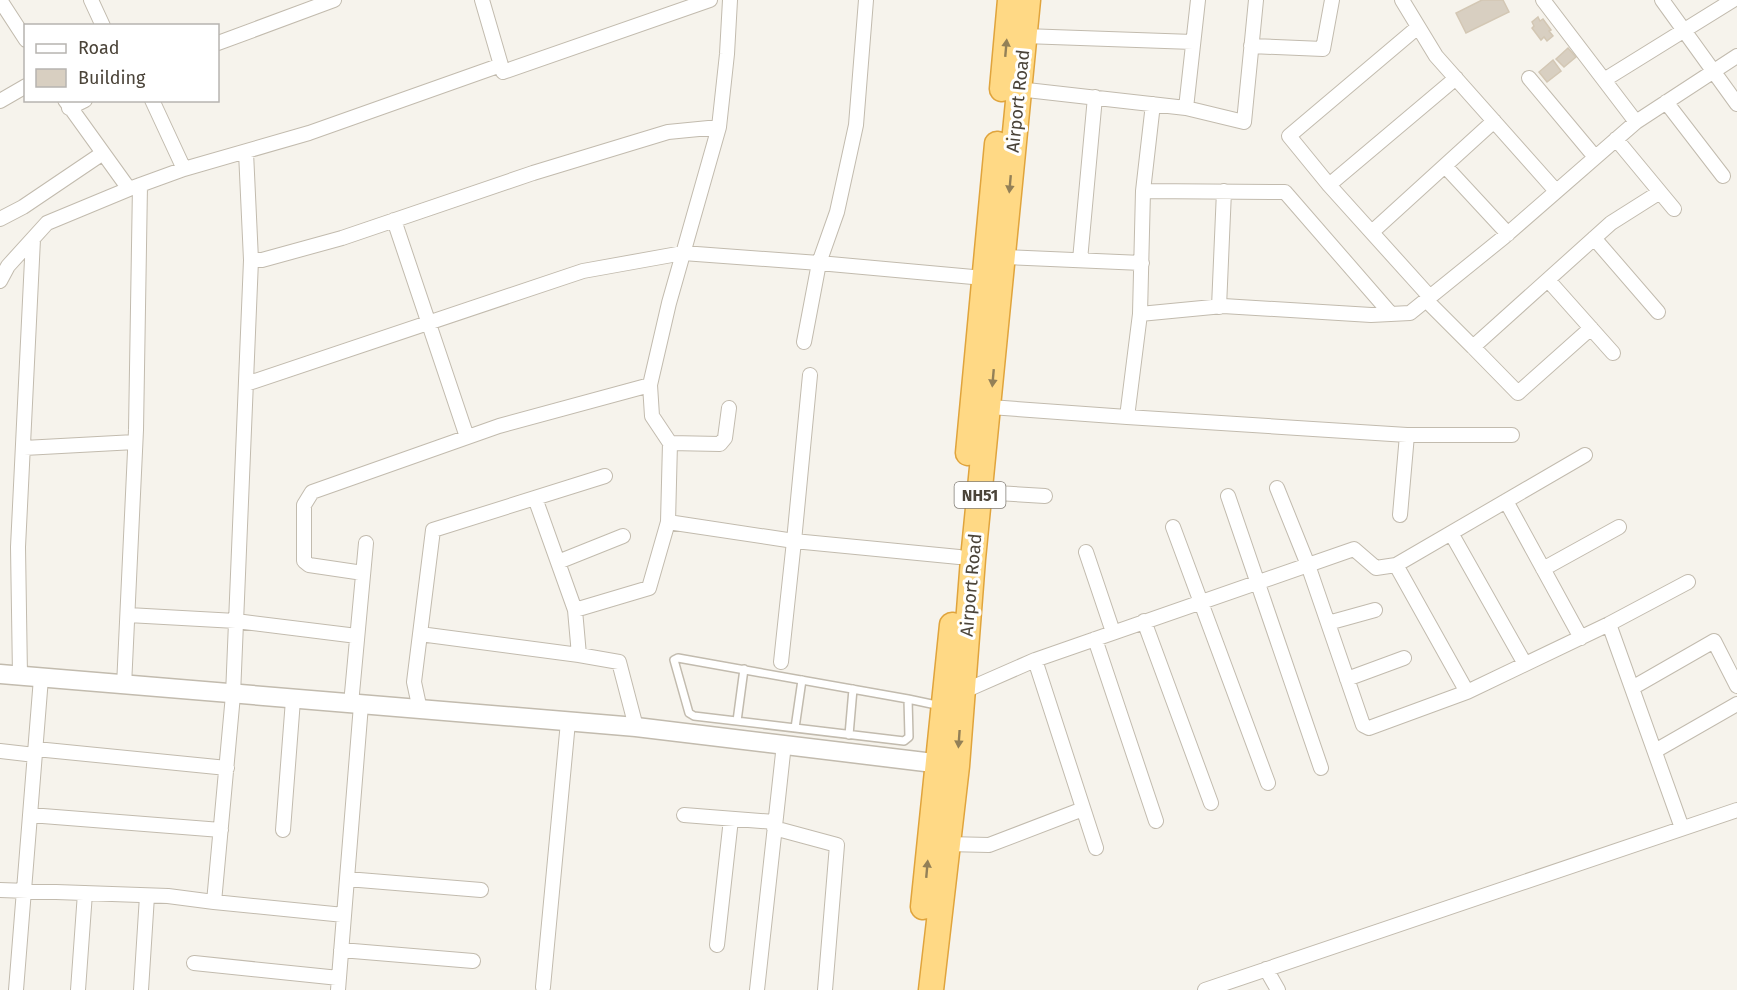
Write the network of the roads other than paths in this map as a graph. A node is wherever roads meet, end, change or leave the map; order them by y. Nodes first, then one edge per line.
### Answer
1 (91, 0) edge
2 (334, 0) edge
3 (482, 0) edge
4 (710, 0) edge
5 (730, 0) edge
6 (866, 0) edge
7 (1010, 0) edge
8 (1028, 0) edge
9 (1198, 0) edge
10 (1256, 0) edge
11 (1332, 0) edge
12 (1402, 0) edge
13 (1543, 0) edge
14 (1662, 0) edge
15 (1736, 0) edge
16 (6, 2) edge
17 (102, 24) edge
18 (1418, 27) junction
19 (1683, 31) junction
20 (24, 35) edge
21 (1024, 36) junction
22 (1193, 42) junction
23 (219, 43) edge
24 (1251, 46) junction
25 (1737, 56) edge
26 (501, 65) junction
27 (1712, 72) junction
28 (1456, 78) junction
29 (1529, 78) dead end
30 (1604, 80) junction
31 (24, 87) edge
32 (1018, 88) junction
33 (1095, 97) junction
34 (0, 101) edge
35 (153, 102) edge
36 (1666, 102) junction
37 (67, 104) edge
38 (1153, 104) junction
39 (1737, 104) edge
40 (1186, 108) junction
41 (1494, 121) junction
42 (1636, 122) junction
43 (719, 127) junction
44 (1616, 139) junction
45 (246, 152) junction
46 (103, 153) junction
47 (1595, 157) junction
48 (1445, 166) junction
49 (184, 169) junction
50 (1723, 176) dead end
51 (1329, 185) junction
52 (135, 187) junction
53 (1143, 191) junction
54 (1224, 191) junction
55 (1556, 191) junction
56 (1660, 192) junction
57 (1674, 209) dead end
58 (0, 219) edge
59 (394, 220) junction
60 (1372, 232) junction
61 (1508, 234) junction
62 (1593, 238) junction
63 (33, 239) junction
64 (683, 253) junction
65 (1004, 257) junction
66 (251, 260) junction
67 (1080, 260) junction
68 (819, 263) junction
69 (1142, 263) junction
70 (984, 278) junction
71 (1548, 280) junction
72 (0, 282) edge
73 (1428, 298) junction
74 (1219, 307) junction
75 (1658, 312) dead end
76 (1391, 314) junction
77 (1140, 315) junction
78 (428, 324) junction
79 (1591, 328) junction
80 (804, 342) dead end
81 (1473, 347) junction
82 (1613, 353) dead end
83 (810, 375) dead end
84 (246, 384) junction
85 (650, 385) junction
86 (990, 407) junction
87 (729, 408) dead end
88 (1127, 417) junction
89 (1407, 435) junction
90 (1512, 435) dead end
91 (467, 437) junction
92 (135, 442) junction
93 (670, 443) junction
94 (24, 448) junction
95 (1585, 455) dead end
96 (605, 476) dead end
97 (1277, 488) dead end
98 (980, 492) junction
99 (1045, 496) dead end
100 (1227, 496) dead end
101 (536, 498) junction
102 (1506, 501) junction
103 (1400, 515) dead end
104 (668, 522) junction
105 (1173, 527) dead end
106 (1619, 527) dead end
107 (1451, 533) junction
108 (623, 536) dead end
109 (794, 541) junction
110 (366, 543) dead end
111 (1086, 552) dead end
112 (959, 557) junction
113 (558, 562) junction
114 (1308, 565) junction
115 (1396, 565) junction
116 (1543, 569) junction
117 (363, 573) junction
118 (1688, 582) dead end
119 (1255, 583) junction
120 (1201, 602) junction
121 (575, 610) junction
122 (1375, 610) dead end
123 (128, 615) junction
124 (236, 621) junction
125 (1144, 621) junction
126 (1328, 623) junction
127 (1609, 624) junction
128 (1113, 632) junction
129 (420, 634) junction
130 (357, 636) junction
131 (1581, 638) junction
132 (1095, 639) junction
133 (579, 655) junction
134 (1404, 658) dead end
135 (1035, 660) junction
136 (781, 662) dead end
137 (1525, 664) junction
138 (744, 669) junction
139 (0, 674) edge
140 (20, 676) junction
141 (41, 678) junction
142 (1347, 679) junction
143 (802, 680) junction
144 (124, 686) junction
145 (1737, 686) edge
146 (1632, 688) junction
147 (853, 689) junction
148 (962, 692) junction
149 (1467, 692) junction
150 (233, 695) junction
151 (908, 699) junction
152 (293, 700) junction
153 (1737, 704) edge
154 (356, 705) junction
155 (943, 706) junction
156 (420, 710) junction
157 (737, 721) junction
158 (568, 722) junction
159 (636, 727) junction
160 (795, 728) junction
161 (849, 735) junction
162 (784, 744) junction
163 (0, 751) edge
164 (1655, 751) junction
165 (35, 752) junction
166 (947, 765) junction
167 (227, 768) junction
168 (1321, 768) dead end
169 (1268, 783) dead end
170 (1210, 803) dead end
171 (1083, 809) junction
172 (1737, 810) edge
173 (30, 815) junction
174 (684, 815) dead end
175 (731, 819) junction
176 (1156, 821) dead end
177 (774, 825) junction
178 (1682, 828) junction
179 (221, 830) junction
180 (283, 830) dead end
181 (947, 844) junction
182 (1096, 848) dead end
183 (347, 879) junction
184 (0, 890) edge
185 (481, 890) dead end
186 (24, 891) junction
187 (85, 893) junction
188 (147, 896) junction
189 (214, 902) junction
190 (344, 915) junction
191 (717, 945) dead end
192 (341, 950) junction
193 (473, 961) dead end
194 (194, 963) dead end
195 (1266, 969) junction
196 (338, 984) edge
197 (543, 987) dead end
198 (16, 990) edge
199 (78, 990) edge
200 (141, 990) edge
201 (757, 990) edge
202 (825, 990) edge
203 (915, 990) edge
204 (931, 990) edge
205 (1205, 990) edge
206 (1278, 990) edge

1 - 17 street
2 - 23 street
3 - 26 street
4 - 26 street
5 - 43 street
6 - 68 street
70 -> 7 highway, Airport Road / NH51
8 - 21 highway, Airport Road / NH51
9 - 22 street
10 - 24 street
11 - 24 street
12 - 18 street
13 - 30 street
14 - 19 street
15 - 19 street
16 - 20 street
18 - 28 street
18 - 51 street
19 - 27 street
19 - 30 street
21 - 22 street
21 - 32 highway, Airport Road / NH51
22 - 40 street
24 - 40 street
25 - 27 street
26 - 45 street
27 - 36 street
27 - 39 street
28 - 41 street
28 - 51 street
29 - 47 street
30 - 42 street
31 - 34 street
32 - 33 street
32 -> 65 highway, Airport Road / NH51
33 - 38 street
33 - 67 street
35 - 49 street
36 - 42 street
36 - 50 street
37 - 46 street
38 - 40 street
38 - 53 street
41 - 48 street
41 - 55 street
42 - 44 street
43 - 59 street
43 - 64 street
44 - 47 street
44 - 56 street
45 - 49 street
45 - 66 street
46 - 52 street
46 - 58 street
47 - 55 street
48 - 60 street
48 - 61 street
49 - 52 street
51 - 60 street
52 - 63 street
52 - 92 street
53 - 54 street
53 - 69 street
54 - 74 street
54 - 76 street
55 - 61 street
56 - 57 street
56 - 62 street
59 - 66 street
59 - 78 street
60 - 73 street
61 - 73 street
62 - 71 street
62 - 75 street
63 - 72 street
63 - 94 street
64 - 68 street
64 - 78 street
64 - 85 street
65 - 67 street
65 -> 86 highway, Airport Road / NH51
66 - 84 street
67 - 69 street
68 - 70 street
68 - 80 street
69 - 77 street
70 - 112 highway, Airport Road / NH51
71 - 79 street
71 - 81 street
73 - 76 street
73 - 81 street
74 - 76 street
74 - 77 street
77 - 88 street
78 - 84 street
78 - 91 street
79 - 81 street
79 - 82 street
83 - 109 street
84 - 124 street
85 - 91 street
85 - 93 street
86 - 88 street
86 - 98 highway, Airport Road / NH51
87 - 93 street
88 - 89 street
89 - 90 street
89 - 103 street
91 - 117 street
92 - 94 street
92 - 123 street
93 - 104 street
94 - 140 street
95 - 102 street
96 - 101 street
97 - 114 street
98 - 99 street
98 - 148 highway, Airport Road / NH51
100 - 119 street
101 - 113 street
101 - 129 street
102 - 107 street
102 - 116 street
104 - 109 street
104 - 121 street
105 - 120 street
106 - 116 street
107 - 115 street
107 - 137 street
108 - 113 street
109 - 112 street
109 - 136 street
110 - 117 street
111 - 128 street
112 - 155 highway, Airport Road / NH51
113 - 121 street
114 - 115 street
114 - 119 street
114 - 126 street
115 - 149 street
116 - 131 street
117 - 130 street
118 - 127 street
119 - 120 street
119 - 168 street
120 - 125 street
120 - 169 street
121 - 133 street
122 - 126 street
123 - 124 street
123 - 144 street
124 - 130 street
124 - 150 street
125 - 128 street
125 - 170 street
126 - 142 street
127 - 131 street
127 - 146 street
128 - 132 street
129 - 133 street
129 - 156 street
130 - 154 street
131 - 137 street
132 - 135 street
132 - 176 street
133 - 159 street
134 - 142 street
135 - 148 street
135 - 171 street
137 - 149 street
138 - 143 lane
138 - 157 lane
138 - 157 lane
139 - 140 street
140 - 141 street
141 - 144 street
141 - 165 street
142 - 149 street
143 - 147 lane
143 - 160 lane
144 - 150 street
145 - 146 street
146 - 164 street
147 - 151 lane
147 - 161 lane
148 -> 166 highway, Airport Road / NH51
150 - 152 street
150 - 167 street
151 - 155 lane
151 - 161 lane
152 - 154 street
152 - 180 street
153 - 164 street
154 - 156 street
154 - 183 street
155 - 166 highway, Airport Road / NH51
156 - 158 street
157 - 160 lane
158 - 159 street
158 - 197 street
159 - 162 street
160 - 161 lane
162 - 166 street
162 - 177 street
163 - 165 street
164 - 178 street
165 - 167 street
165 - 173 street
166 - 181 highway, Airport Road / NH51
203 -> 166 highway, Airport Road / NH51
167 - 179 street
171 - 181 street
171 - 182 street
172 - 178 street
173 - 179 street
173 - 186 street
174 - 175 street
175 - 177 street
175 - 191 street
177 - 201 street
177 - 202 street
178 - 195 street
179 - 189 street
181 - 204 highway, Airport Road / NH51
183 - 185 street
183 - 190 street
184 - 186 street
186 - 187 street
186 - 198 street
187 - 188 street
187 - 199 street
188 - 189 street
188 - 200 street
189 - 190 street
190 - 192 street
192 - 193 street
192 - 196 street
194 - 196 street
195 - 205 street
195 - 206 street

